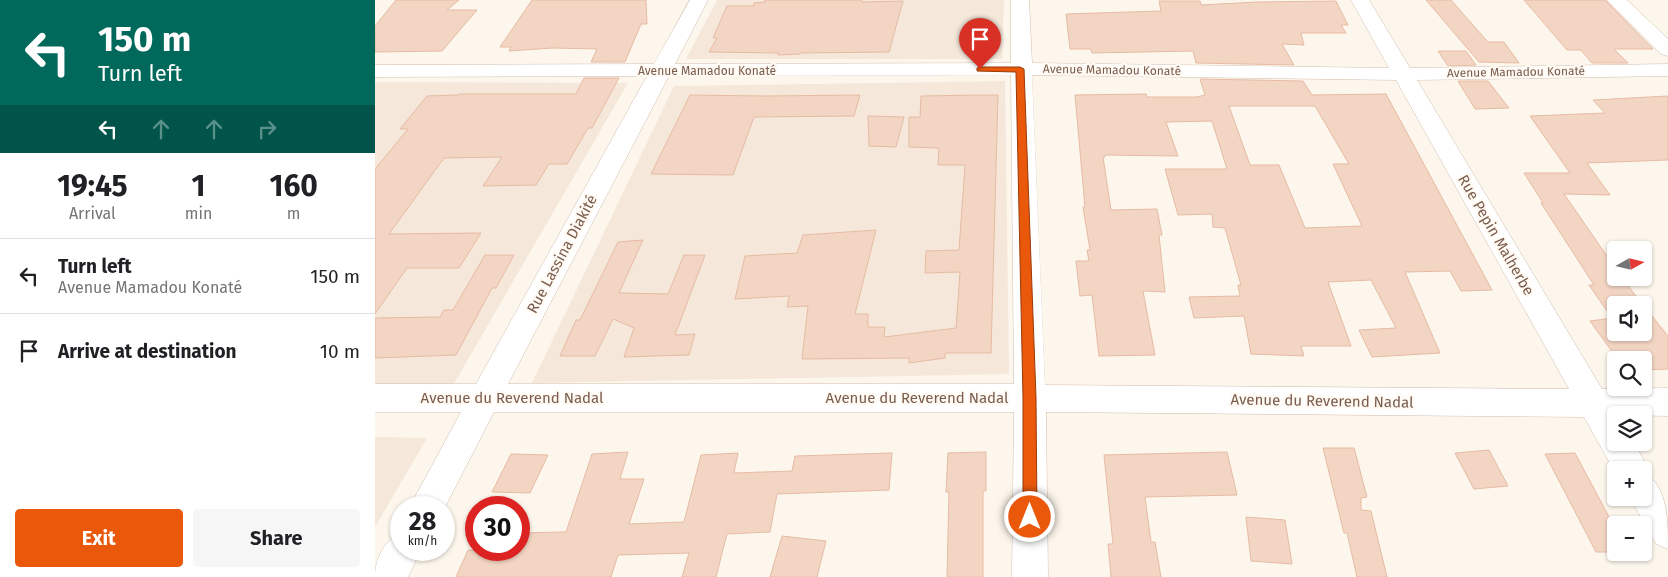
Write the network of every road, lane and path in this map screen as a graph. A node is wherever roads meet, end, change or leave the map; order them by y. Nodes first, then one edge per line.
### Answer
1 (699, 0) edge
2 (1020, 0) edge
3 (1360, 0) edge
4 (1617, 0) edge
5 (1668, 50) edge
6 (1020, 69) junction
7 (1668, 70) edge
8 (375, 71) edge
9 (661, 71) junction
10 (1403, 74) junction
11 (375, 398) edge
12 (485, 398) junction
13 (1030, 398) junction
14 (1668, 402) edge
15 (1593, 403) junction
16 (1627, 461) edge
17 (432, 496) edge
18 (1652, 504) edge
19 (1668, 532) edge
20 (397, 561) edge
21 (388, 577) edge
22 (1030, 577) edge

1 - 9 street, Rue Lassina Diakité
2 - 6 street
3 - 10 street, Rue Pepin Malherbe
4 - 5 street
6 - 9 street, Avenue Mamadou Konaté
6 - 10 street, Avenue Mamadou Konaté
6 - 13 street
7 - 10 street, Avenue Mamadou Konaté
8 - 9 street, Avenue Mamadou Konaté
9 - 12 street, Rue Lassina Diakité
10 - 15 street, Rue Pepin Malherbe
11 - 12 street, Avenue du Reverend Nadal
12 - 13 street, Avenue du Reverend Nadal
12 - 17 street, Rue Lassina Diakité
13 - 15 street, Avenue du Reverend Nadal
13 - 22 street
14 - 15 street, Avenue du Reverend Nadal
15 - 16 street, Rue Pepin Malherbe
18 - 19 street
20 - 21 street

